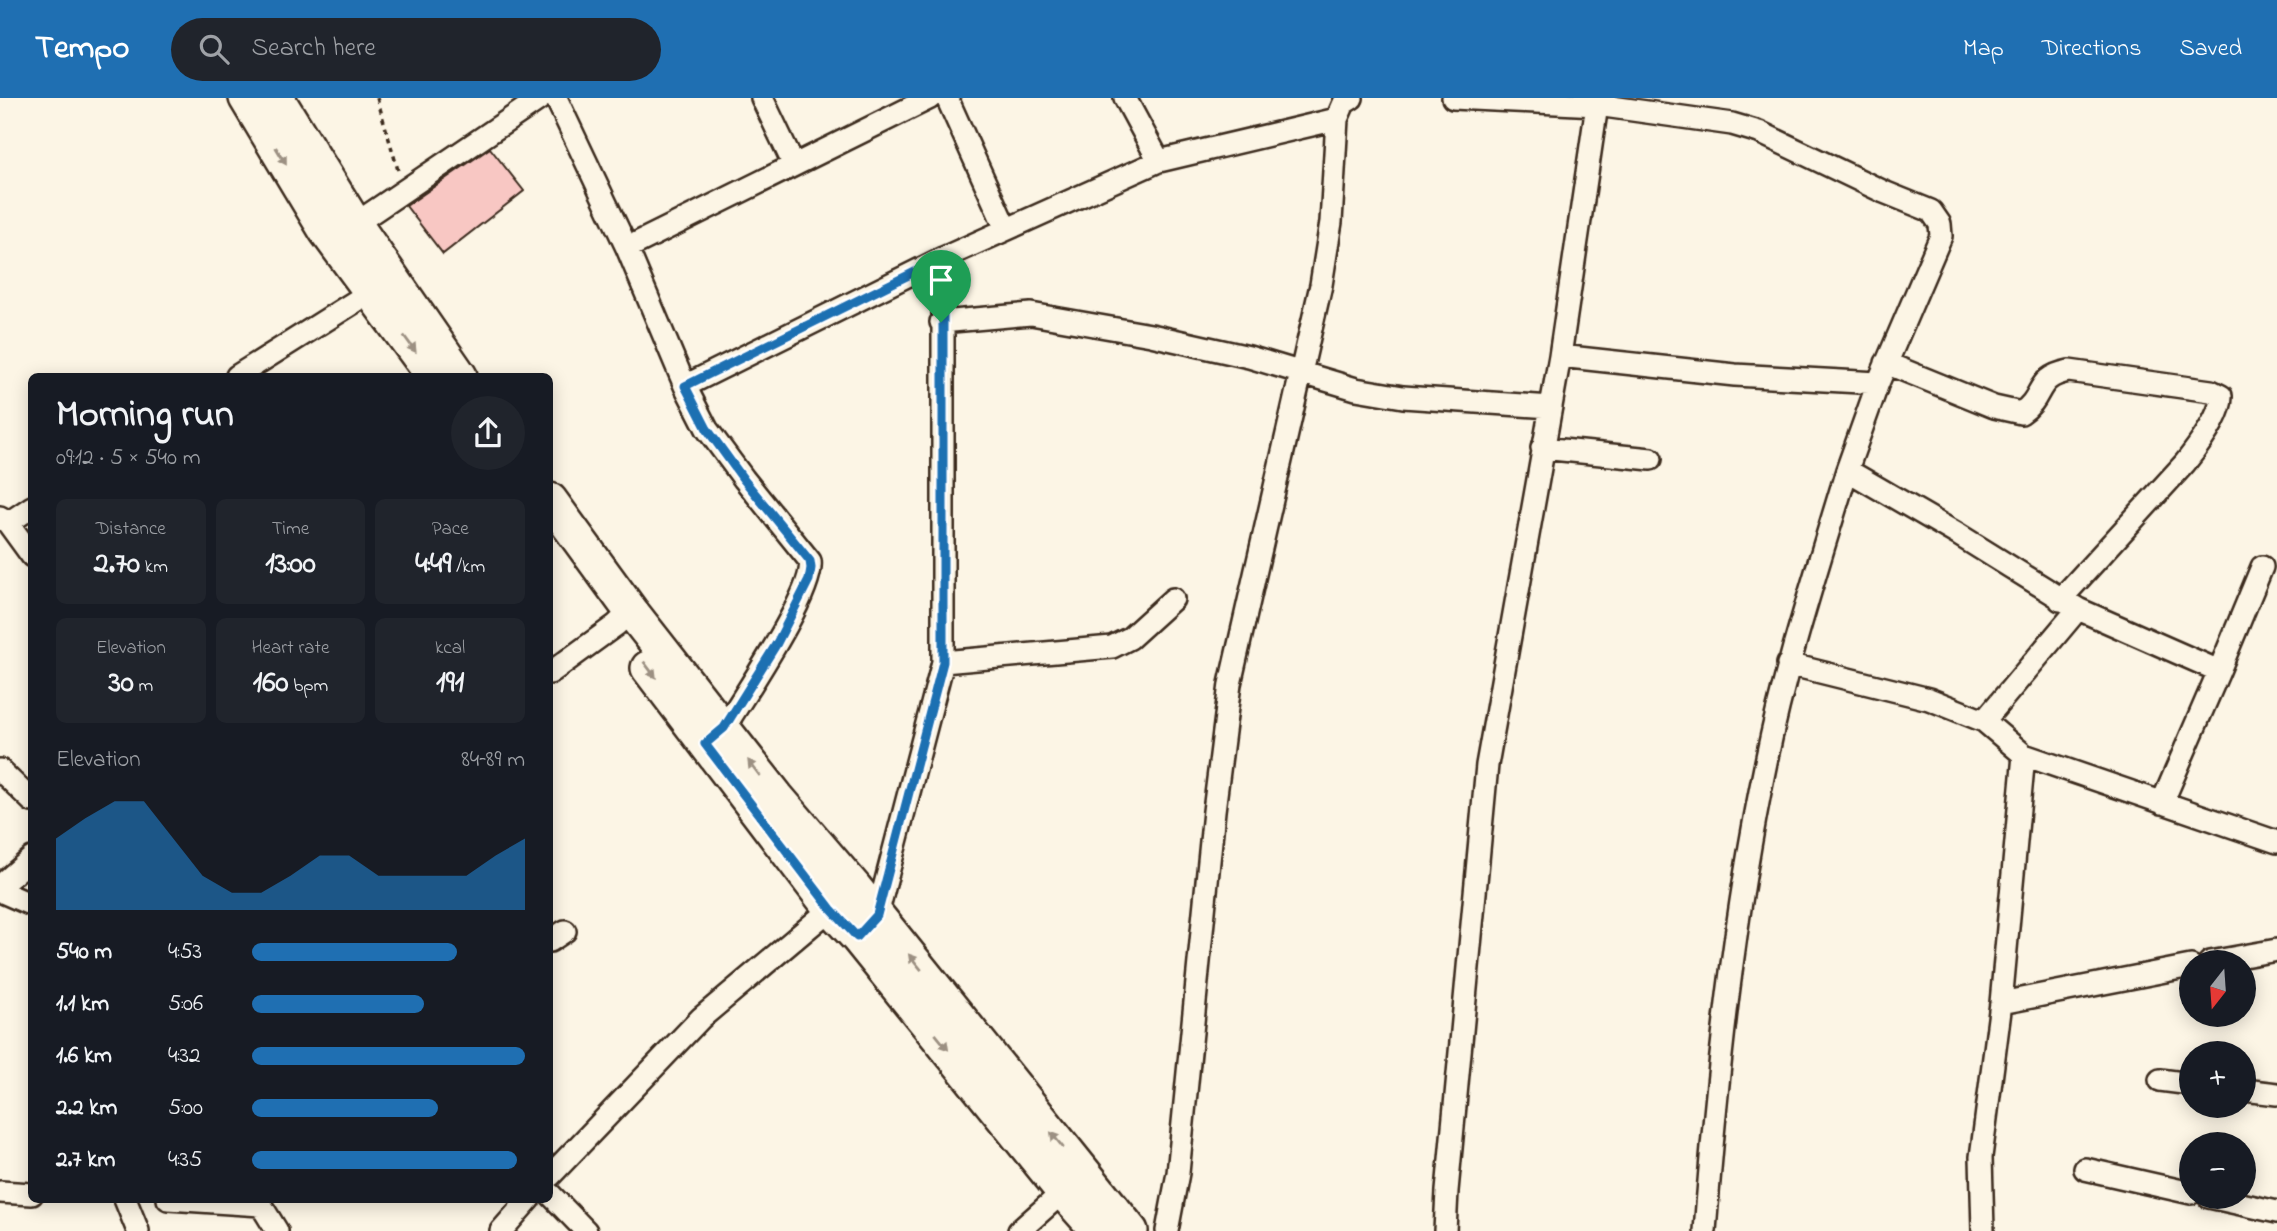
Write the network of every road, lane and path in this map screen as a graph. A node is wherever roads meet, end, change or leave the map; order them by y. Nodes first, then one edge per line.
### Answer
1 (246, 98) edge
2 (277, 98) edge
3 (377, 98) edge
4 (541, 98) edge
5 (556, 98) edge
6 (762, 98) edge
7 (930, 98) edge
8 (947, 98) edge
9 (1125, 98) edge
10 (1352, 98) edge
11 (1453, 98) edge
12 (1597, 105) junction
13 (1337, 119) junction
14 (1159, 160) junction
15 (794, 165) junction
16 (404, 192) junction
17 (355, 224) junction
18 (1006, 229) junction
19 (627, 248) junction
20 (943, 258) junction
21 (382, 285) junction
22 (941, 322) junction
23 (1560, 356) junction
24 (242, 373) edge
25 (431, 373) edge
26 (457, 373) edge
27 (1300, 373) junction
28 (1882, 373) junction
29 (685, 386) junction
30 (1550, 407) junction
31 (1542, 448) junction
32 (1651, 459) dead end
33 (1847, 470) junction
34 (553, 507) edge
35 (28, 509) edge
36 (4, 520) edge
37 (553, 541) edge
38 (28, 551) edge
39 (2262, 567) dead end
40 (1173, 599) dead end
41 (2069, 605) junction
42 (623, 618) junction
43 (943, 662) junction
44 (1788, 664) junction
45 (553, 671) edge
46 (2219, 671) junction
47 (1984, 720) junction
48 (715, 736) junction
49 (2024, 755) junction
50 (0, 770) edge
51 (28, 797) edge
52 (2162, 803) junction
53 (2277, 842) edge
54 (28, 863) edge
55 (0, 889) edge
56 (843, 898) junction
57 (28, 903) edge
58 (867, 926) junction
59 (2277, 950) edge
60 (2256, 954) edge
61 (2179, 968) edge
62 (2001, 1003) junction
63 (2160, 1080) dead end
64 (2179, 1082) edge
65 (2256, 1091) edge
66 (2277, 1094) edge
67 (2085, 1169) dead end
68 (553, 1173) edge
69 (1074, 1183) junction
70 (2179, 1190) edge
71 (0, 1192) edge
72 (28, 1194) edge
73 (553, 1197) edge
74 (127, 1203) edge
75 (265, 1203) edge
76 (526, 1203) edge
77 (2256, 1206) edge
78 (2276, 1210) edge
79 (138, 1231) edge
80 (277, 1231) edge
81 (501, 1231) edge
82 (586, 1231) edge
83 (1019, 1231) edge
84 (1098, 1231) edge
85 (1131, 1231) edge
86 (1167, 1231) edge
87 (1445, 1231) edge
88 (1705, 1231) edge
89 (1983, 1231) edge

1 -> 21 main road
2 - 17 main road
3 - 16 path
4 - 16 street
5 - 19 street
6 - 15 street
7 - 15 street
8 - 18 street
9 - 14 street
10 - 13 street
11 - 12 street
12 - 23 street
12 - 28 street
13 - 14 street
13 - 27 street
14 - 18 street
15 - 19 street
16 - 17 street
17 - 21 main road
18 - 20 street
19 - 29 street
20 - 22 street
20 - 29 street
21 - 24 street
21 -> 25 main road
21 - 26 main road
22 - 27 street
22 - 43 street
23 - 28 street
23 - 30 street
27 - 30 street
27 - 86 street
28 - 33 street
28 - 41 street
29 - 48 street
30 - 31 street
31 - 32 street
31 - 87 street
33 - 41 street
33 - 44 street
34 - 42 main road
35 - 36 street
36 - 38 street
37 - 42 main road
39 - 46 street
40 - 43 street
41 - 46 street
41 - 47 street
42 - 45 street
42 - 48 main road
43 - 58 street
44 - 47 street
44 - 88 street
46 - 52 street
47 - 49 street
48 - 56 main road
49 - 52 street
49 - 62 street
50 - 51 street
52 - 53 street
54 - 55 street
55 - 57 street
56 - 58 main road
56 - 68 street
58 - 69 main road
59 - 60 street
61 - 62 street
62 - 89 street
63 - 64 street
65 - 66 street
67 - 70 street
69 - 83 street
69 - 84 main road
69 - 85 main road
71 - 72 street
73 - 82 street
74 - 79 street
75 - 80 street
76 - 81 street
77 - 78 street

